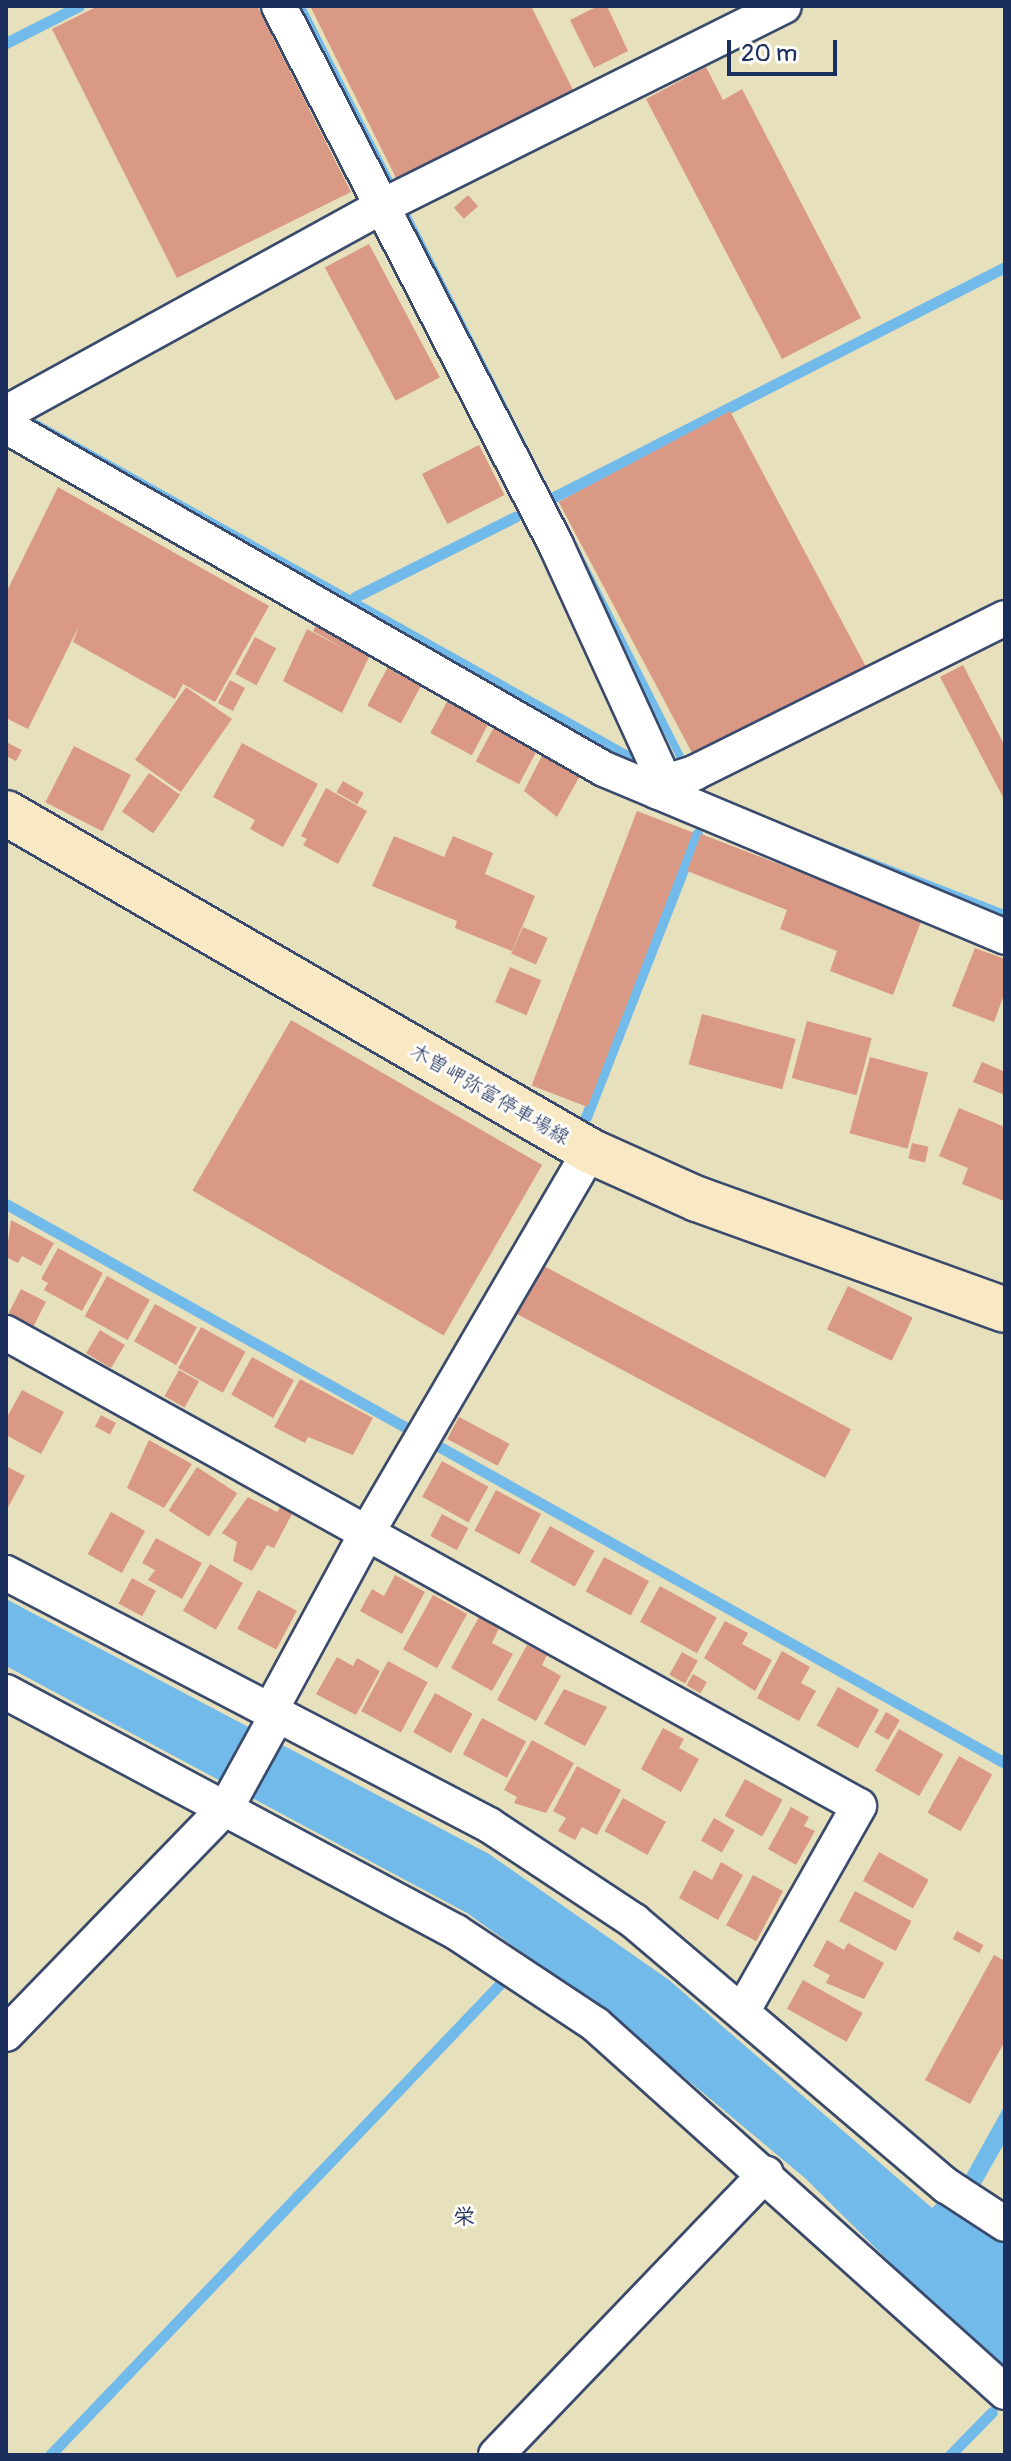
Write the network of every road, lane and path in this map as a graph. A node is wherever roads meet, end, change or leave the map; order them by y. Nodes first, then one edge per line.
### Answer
1 (279, 6) edge
2 (784, 6) edge
3 (392, 202) junction
4 (12, 412) edge
5 (1005, 618) edge
6 (658, 781) junction
7 (6, 813) edge
8 (1005, 937) edge
9 (590, 1151) junction
10 (1005, 1310) edge
11 (6, 1333) edge
12 (368, 1531) junction
13 (6, 1573) edge
14 (6, 1692) edge
15 (271, 1720) junction
16 (229, 1802) junction
17 (743, 2010) junction
18 (6, 2034) edge
19 (766, 2173) junction
20 (994, 2215) edge
21 (1005, 2392) edge
22 (496, 2455) edge

1 - 3 street
2 - 3 street
3 - 4 street
3 - 6 street
4 - 6 street
5 - 6 street
6 - 8 street
7 - 9 main road, 木曽岬弥富停車場線
9 - 10 main road, 木曽岬弥富停車場線
9 - 12 street
11 - 12 street
12 - 15 street
12 - 17 street
13 - 15 street
14 - 16 street
15 - 16 street
15 - 17 street
16 - 18 street
16 - 19 street
17 - 20 street
19 - 21 street
19 - 22 street

